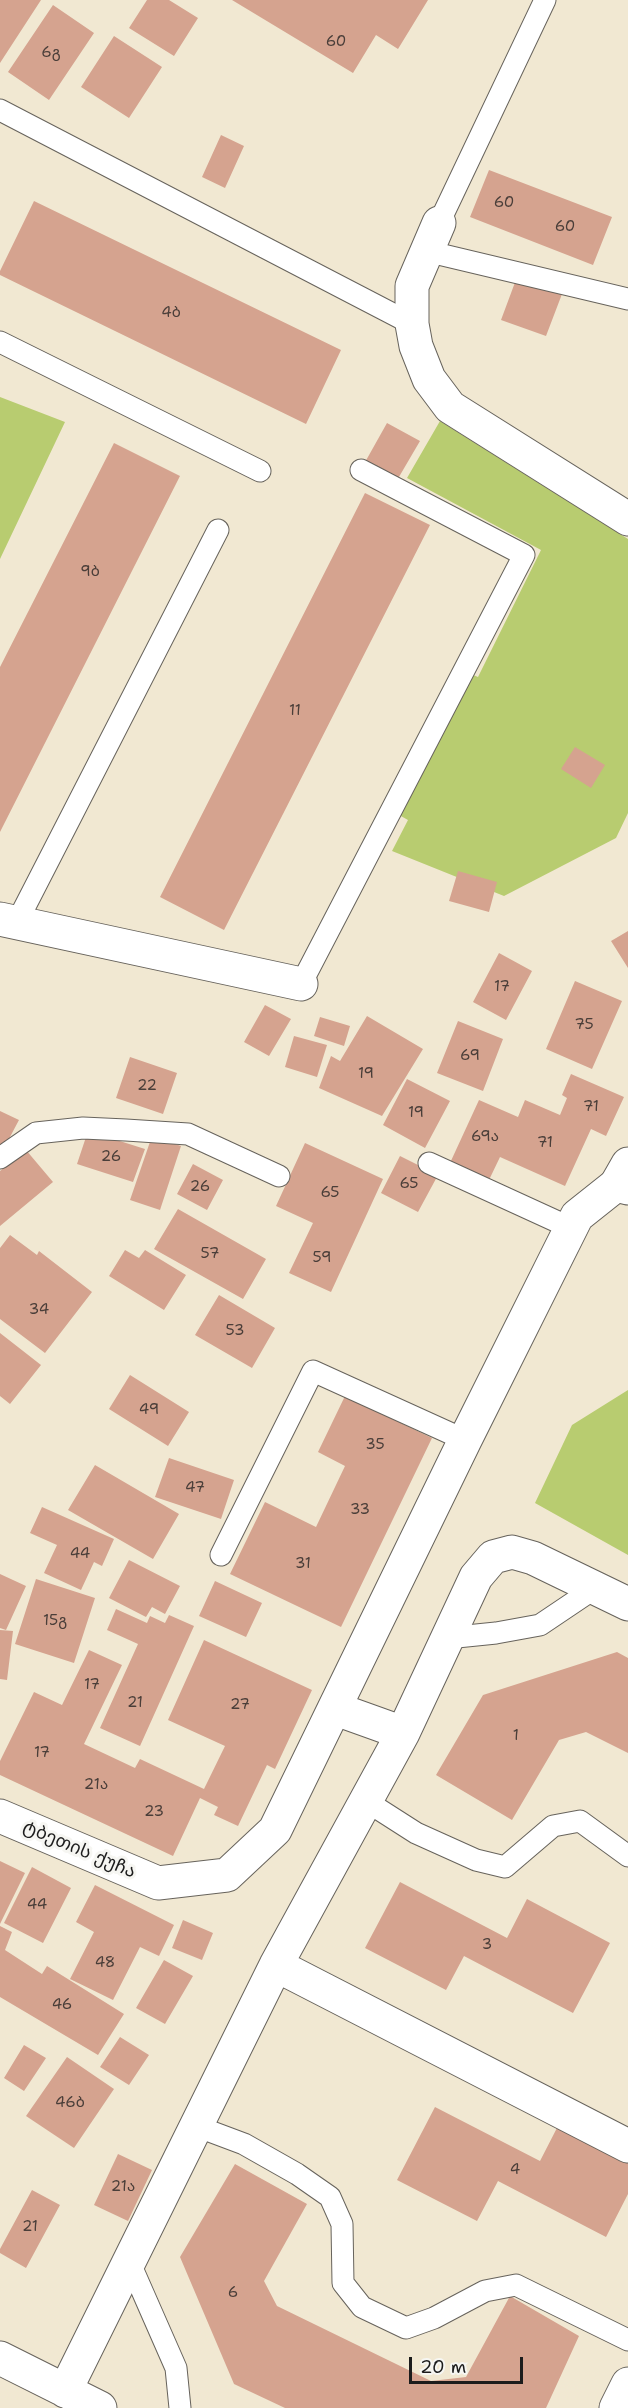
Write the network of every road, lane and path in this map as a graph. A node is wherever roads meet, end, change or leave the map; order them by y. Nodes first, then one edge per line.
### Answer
1 (545, 0) edge
2 (0, 110) edge
3 (433, 237) junction
4 (628, 299) edge
5 (412, 324) junction
6 (0, 342) edge
7 (361, 470) dead end
8 (260, 471) dead end
9 (628, 519) edge
10 (218, 530) dead end
11 (8, 920) edge
12 (302, 984) joint
13 (0, 1158) edge
14 (429, 1163) dead end
15 (279, 1176) dead end
16 (624, 1179) edge
17 (571, 1228) junction
18 (465, 1440) junction
19 (221, 1555) dead end
20 (595, 1588) junction
21 (628, 1604) edge
22 (447, 1638) junction
23 (336, 1709) junction
24 (403, 1733) junction
25 (366, 1801) junction
26 (0, 1816) edge
27 (628, 1856) edge
28 (276, 1965) junction
29 (196, 2126) junction
30 (628, 2146) edge
31 (129, 2261) junction
32 (628, 2340) edge
33 (0, 2358) edge
34 (628, 2384) edge
35 (65, 2391) junction
36 (100, 2408) edge
37 (180, 2408) edge
38 (616, 2408) edge

1 - 3 lane
2 - 5 lane
3 - 4 lane
3 - 5 street
5 - 9 street
6 - 8 lane
7 - 12 lane
10 - 11 lane
11 - 12 street
13 - 15 lane
14 - 17 lane
16 - 17 street
17 - 18 street
18 - 19 lane
18 - 23 street
20 - 21 street
20 - 22 lane
20 - 22 street
22 - 24 street
23 - 24 street
23 - 26 street, ტბეთის ქუჩა
24 - 25 street
25 - 27 lane
25 - 28 street
28 - 29 street
28 - 30 street
29 - 31 street
29 - 32 lane
31 - 35 street
31 - 37 lane
33 - 35 street
34 - 38 street
35 - 36 street

